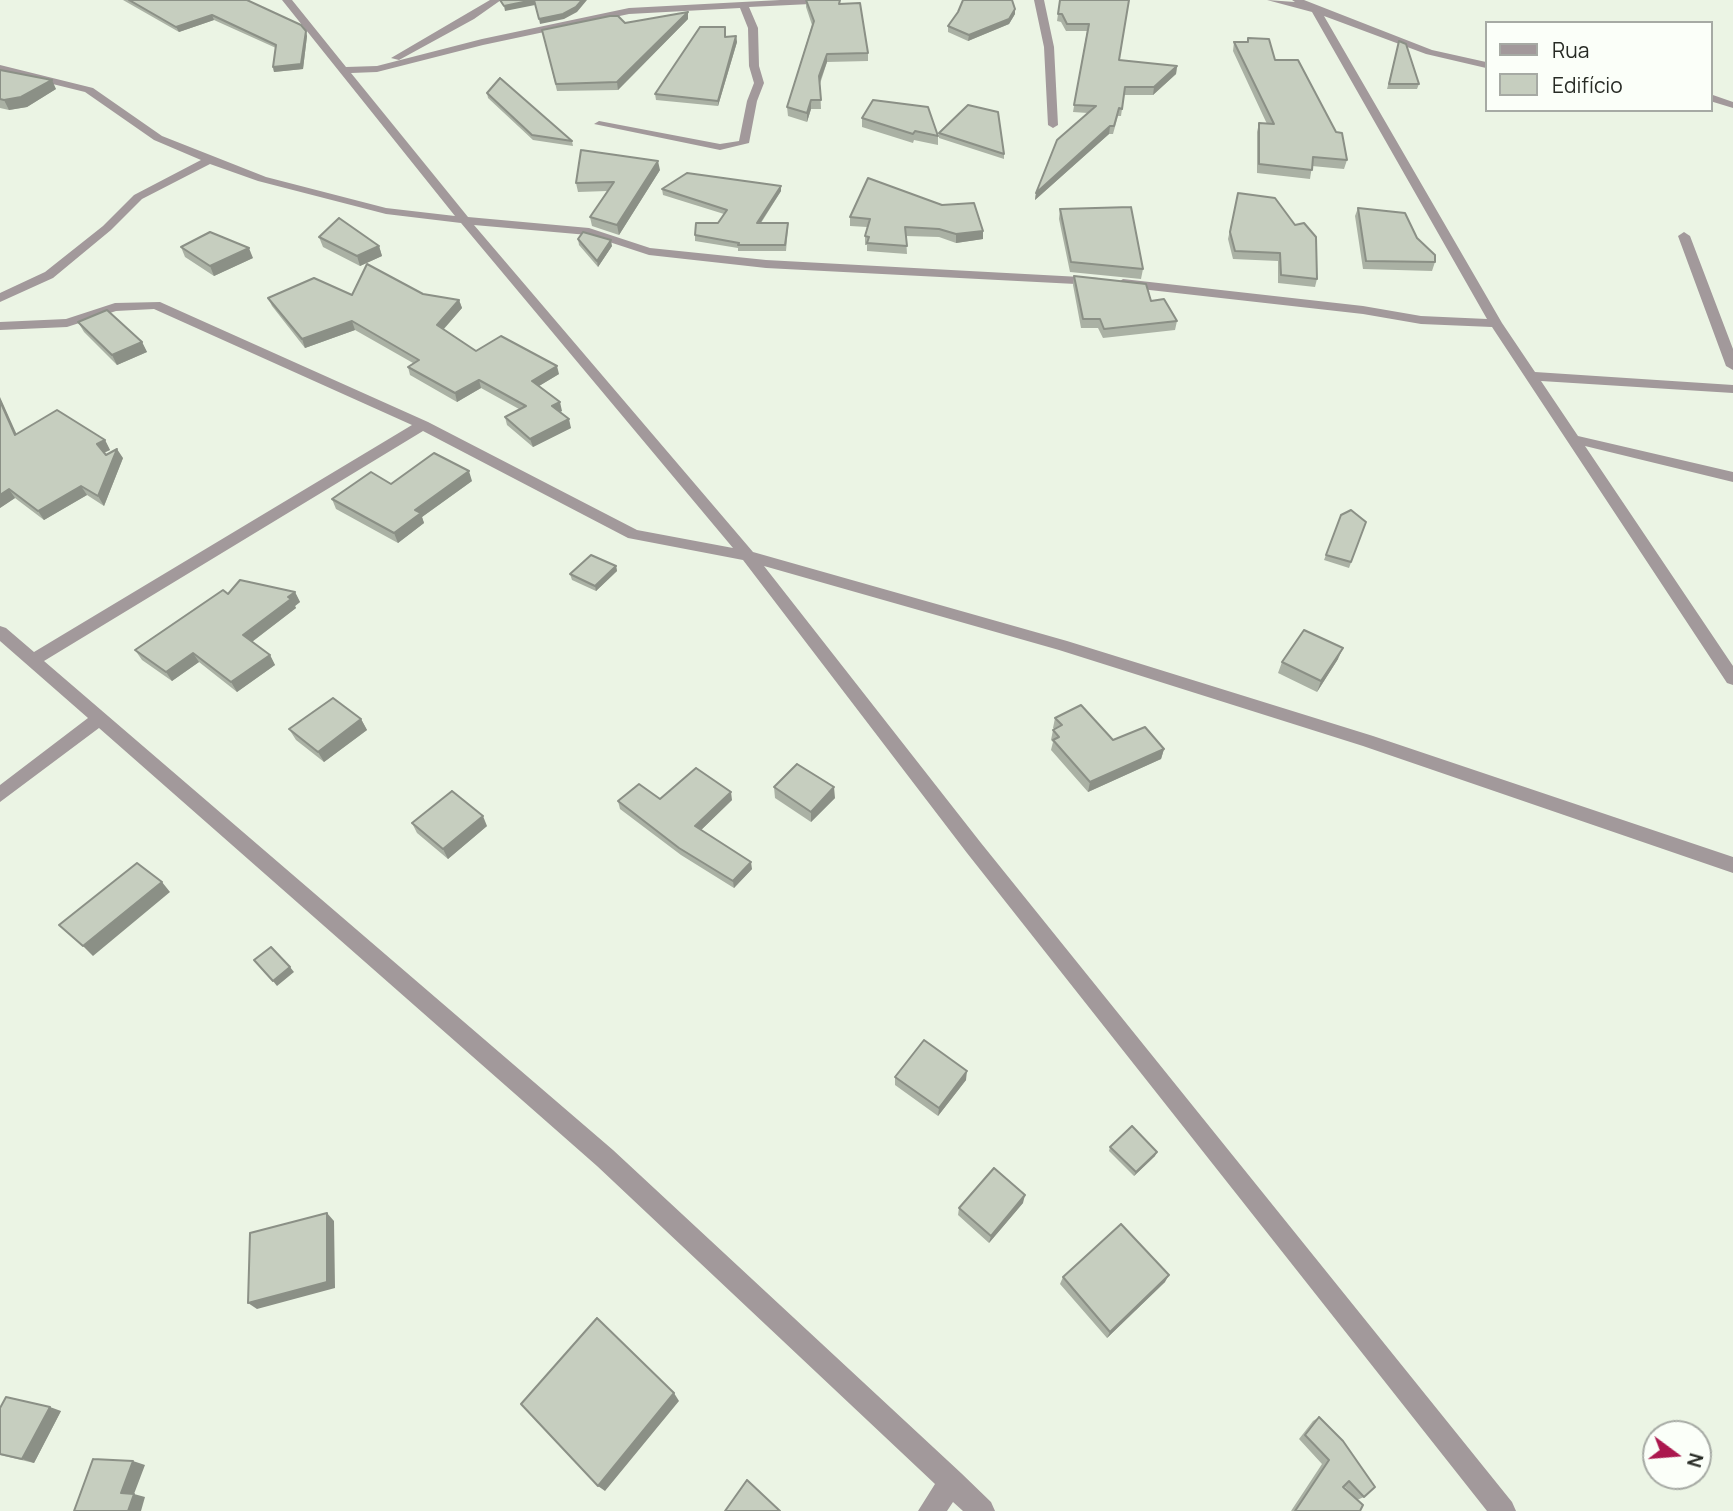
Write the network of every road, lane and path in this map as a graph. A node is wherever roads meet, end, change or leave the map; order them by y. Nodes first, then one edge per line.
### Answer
1 (287, 0) edge
2 (496, 0) edge
3 (831, 0) edge
4 (1039, 0) edge
5 (1272, 0) edge
6 (1297, 0) edge
7 (743, 5) junction
8 (1316, 10) junction
9 (1484, 65) edge
10 (0, 68) edge
11 (377, 69) junction
12 (345, 70) junction
13 (1712, 98) edge
14 (1733, 105) edge
15 (598, 124) dead end
16 (1053, 125) dead end
17 (209, 160) junction
18 (466, 221) junction
19 (1684, 236) dead end
20 (0, 298) edge
21 (1496, 323) junction
22 (0, 326) edge
23 (1733, 366) edge
24 (1532, 376) junction
25 (1733, 389) edge
26 (422, 425) junction
27 (1573, 439) junction
28 (1733, 477) edge
29 (748, 556) junction
30 (0, 632) edge
31 (33, 660) junction
32 (1733, 679) edge
33 (98, 720) junction
34 (0, 795) edge
35 (1733, 865) edge
36 (952, 1482) junction
37 (931, 1511) edge
38 (982, 1511) edge
39 (1503, 1511) edge

1 - 12 street
2 - 11 street
3 - 7 street
4 - 16 street
5 - 8 street
6 - 8 street
7 - 11 street
7 - 15 street
8 - 9 street
8 - 21 street
10 - 17 street
11 - 12 street
12 - 18 street
13 - 14 street
17 - 18 street
17 - 20 street
18 - 21 street
18 - 29 street
19 - 23 street
21 - 24 street
22 - 26 street
24 - 25 street
24 - 27 street
26 - 29 street
26 - 31 street
27 - 28 street
27 - 32 street
29 - 35 street
29 - 39 street
30 - 31 street
31 - 33 street
33 - 34 street
33 - 36 street
36 - 37 street
36 - 38 street

